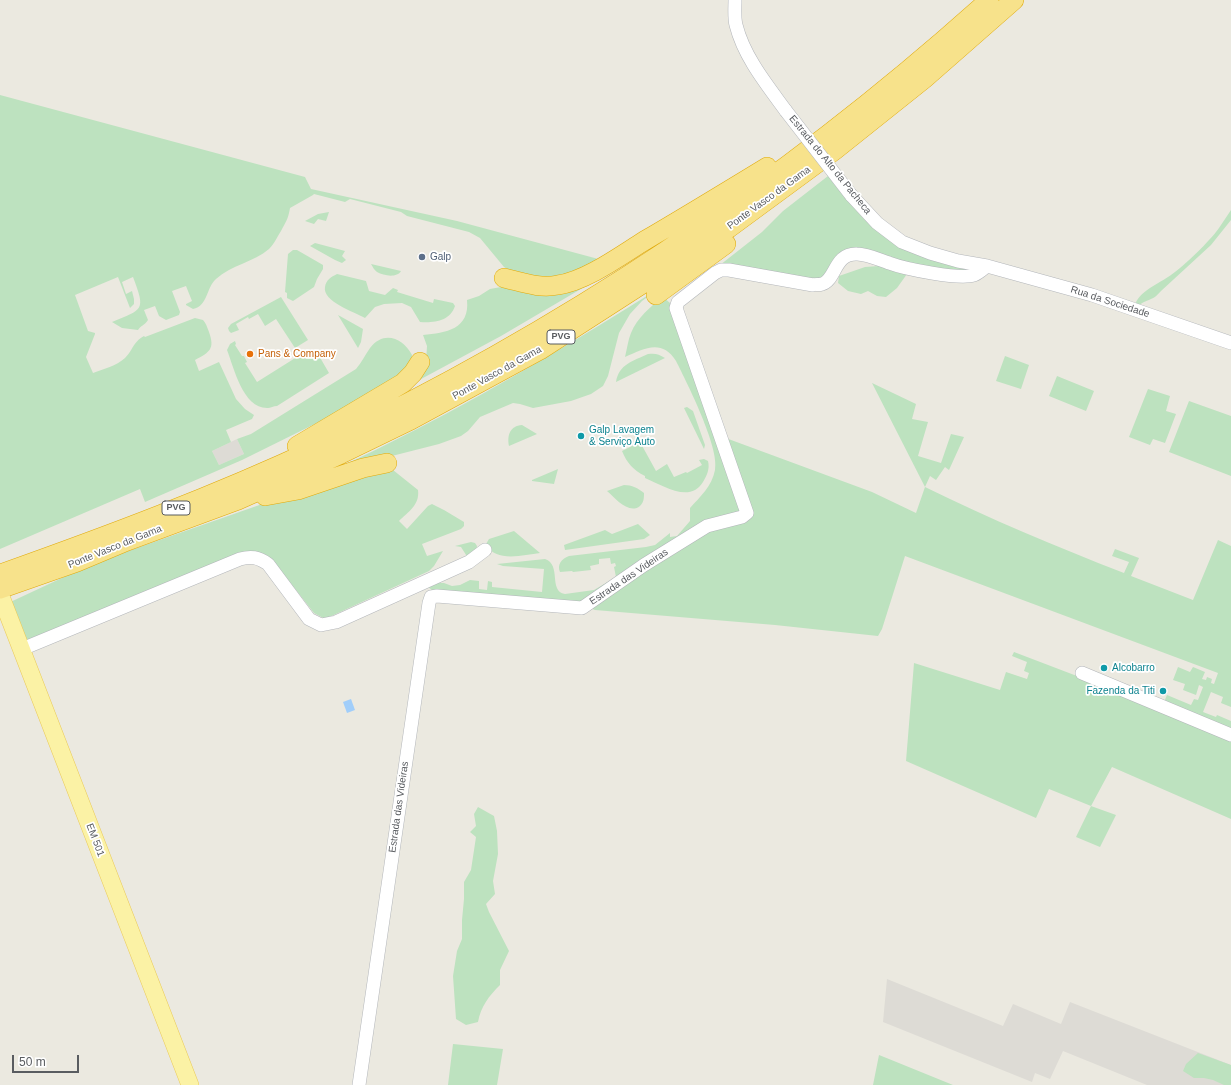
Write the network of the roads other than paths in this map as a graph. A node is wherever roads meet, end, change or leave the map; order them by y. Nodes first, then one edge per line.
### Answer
1 (735, 0) edge
2 (989, 0) edge
3 (1014, 0) edge
4 (924, 79) junction
5 (863, 107) junction
6 (987, 266) junction
7 (504, 278) dead end
8 (656, 296) dead end
9 (1231, 343) edge
10 (420, 362) dead end
11 (387, 463) dead end
12 (244, 480) junction
13 (238, 500) junction
14 (485, 550) dead end
15 (46, 566) junction
16 (0, 574) edge
17 (0, 590) edge
18 (0, 594) edge
19 (22, 648) junction
20 (1082, 673) dead end
21 (1231, 735) edge
22 (190, 1085) edge
23 (359, 1085) edge

1 - 6 street, Estrada do Alto da Pacheca, bridge
2 - 5 highway, Ponte Vasco da Gama / PVG
3 - 4 highway, Ponte Vasco da Gama / PVG
4 - 8 highway
4 - 13 highway, Ponte Vasco da Gama / PVG
5 - 7 highway
5 - 12 highway, Ponte Vasco da Gama / PVG
6 - 9 street, Rua da Sociedade
6 - 23 street, Estrada das Videiras
10 - 12 highway
11 - 13 highway
12 - 15 highway, Ponte Vasco da Gama / PVG
13 - 15 highway, Ponte Vasco da Gama / PVG
14 - 19 street
15 - 16 highway, Ponte Vasco da Gama / PVG
15 - 17 highway, Ponte Vasco da Gama / PVG
18 - 19 main road, EM 501 / EM 501
19 - 22 main road, EM 501 / EM 501
20 - 21 street

